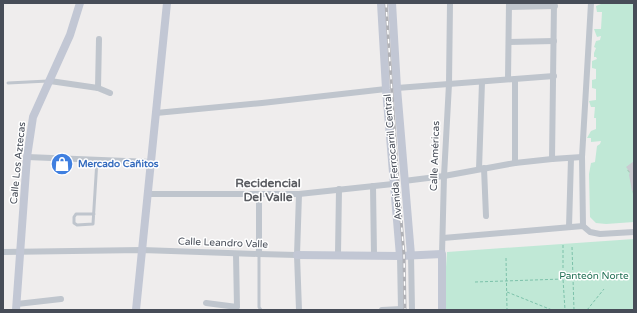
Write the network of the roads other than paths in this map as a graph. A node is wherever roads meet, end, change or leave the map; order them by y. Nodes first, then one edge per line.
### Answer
1 (80, 3) edge
2 (167, 3) edge
3 (381, 3) edge
4 (392, 3) edge
5 (450, 3) edge
6 (591, 3) edge
7 (554, 4) edge
8 (509, 5) edge
9 (99, 39) dead end
10 (554, 41) junction
11 (509, 42) junction
12 (554, 76) junction
13 (508, 79) junction
14 (515, 79) junction
15 (50, 81) junction
16 (482, 82) junction
17 (8, 83) dead end
18 (449, 84) junction
19 (98, 88) junction
20 (397, 88) junction
21 (386, 90) junction
22 (110, 92) dead end
23 (156, 113) junction
24 (27, 157) junction
25 (582, 157) junction
26 (571, 158) junction
27 (552, 159) junction
28 (97, 160) junction
29 (151, 162) junction
30 (515, 163) junction
31 (482, 169) junction
32 (444, 176) junction
33 (404, 181) junction
34 (393, 184) junction
35 (373, 186) junction
36 (339, 189) junction
37 (147, 194) junction
38 (259, 194) junction
39 (299, 194) junction
40 (94, 214) junction
41 (486, 216) dead end
42 (583, 226) junction
43 (569, 227) junction
44 (634, 232) edge
45 (443, 238) junction
46 (142, 250) junction
47 (3, 252) edge
48 (21, 252) junction
49 (236, 254) junction
50 (259, 254) junction
51 (297, 254) junction
52 (338, 254) junction
53 (442, 254) junction
54 (374, 255) junction
55 (411, 255) junction
56 (400, 256) junction
57 (61, 299) dead end
58 (206, 303) dead end
59 (17, 307) edge
60 (215, 307) edge
61 (136, 310) edge
62 (261, 310) edge
63 (299, 310) edge
64 (382, 310) edge
65 (401, 310) edge
66 (412, 310) edge
67 (442, 310) edge

1 - 15 main road, Calle Los Aztecas
2 - 23 main road
3 - 21 main road, Avenida Ferrocarril Central
4 - 20 main road, Avenida Ferrocarril Central
5 - 18 street, Calle Américas
6 - 25 street
7 - 8 street
7 - 10 street
8 - 11 street
9 - 19 street
10 - 11 street
10 - 12 street
11 - 13 street
12 - 14 street
12 - 27 street
13 - 14 street
13 - 16 street
14 - 30 street
15 - 17 lane
15 - 19 street
15 - 24 main road, Calle Los Aztecas
16 - 18 street
16 - 31 street
18 - 20 street
18 - 32 street, Calle Américas
19 - 22 street
20 - 33 main road, Avenida Ferrocarril Central
21 - 23 street
21 - 34 main road, Avenida Ferrocarril Central
23 - 29 main road
24 - 28 street
24 - 48 main road, Calle Los Aztecas
25 - 26 street
25 - 42 street
26 - 27 street
26 - 43 street
27 - 30 street
28 - 29 street
28 - 40 lane
29 - 37 main road
30 - 31 street
31 - 32 street
31 - 41 street
32 - 33 street
32 - 45 street, Calle Américas
33 - 55 main road, Avenida Ferrocarril Central
34 - 35 street
34 - 56 main road, Avenida Ferrocarril Central
35 - 36 street
35 - 54 street
36 - 39 street
36 - 52 street
37 - 38 street
37 - 46 main road
38 - 39 street
38 - 50 street
39 - 51 street
40 - 40 lane
42 - 43 street
42 - 44 street
43 - 45 street
45 - 53 street, Calle Américas
46 - 48 street, Calle Leandro Valle
46 - 49 street, Calle Leandro Valle
46 - 61 main road
47 - 48 street, Calle Leandro Valle
48 - 59 main road, Calle Los Aztecas
49 - 50 street, Calle Leandro Valle
49 - 60 street
50 - 51 street, Calle Leandro Valle
50 - 62 lane
51 - 52 main road, Calle Leandro Valle
51 - 63 street
52 - 54 main road, Calle Leandro Valle
53 - 55 main road, Calle Leandro Valle
53 - 67 main road, Calle Américas
54 - 56 main road, Calle Leandro Valle
55 - 56 main road, Calle Leandro Valle
55 - 66 street, Avenida Ferrocarril Central
56 - 65 street, Avenida Ferrocarril Central
57 - 59 street
58 - 60 street
64 - 65 street

